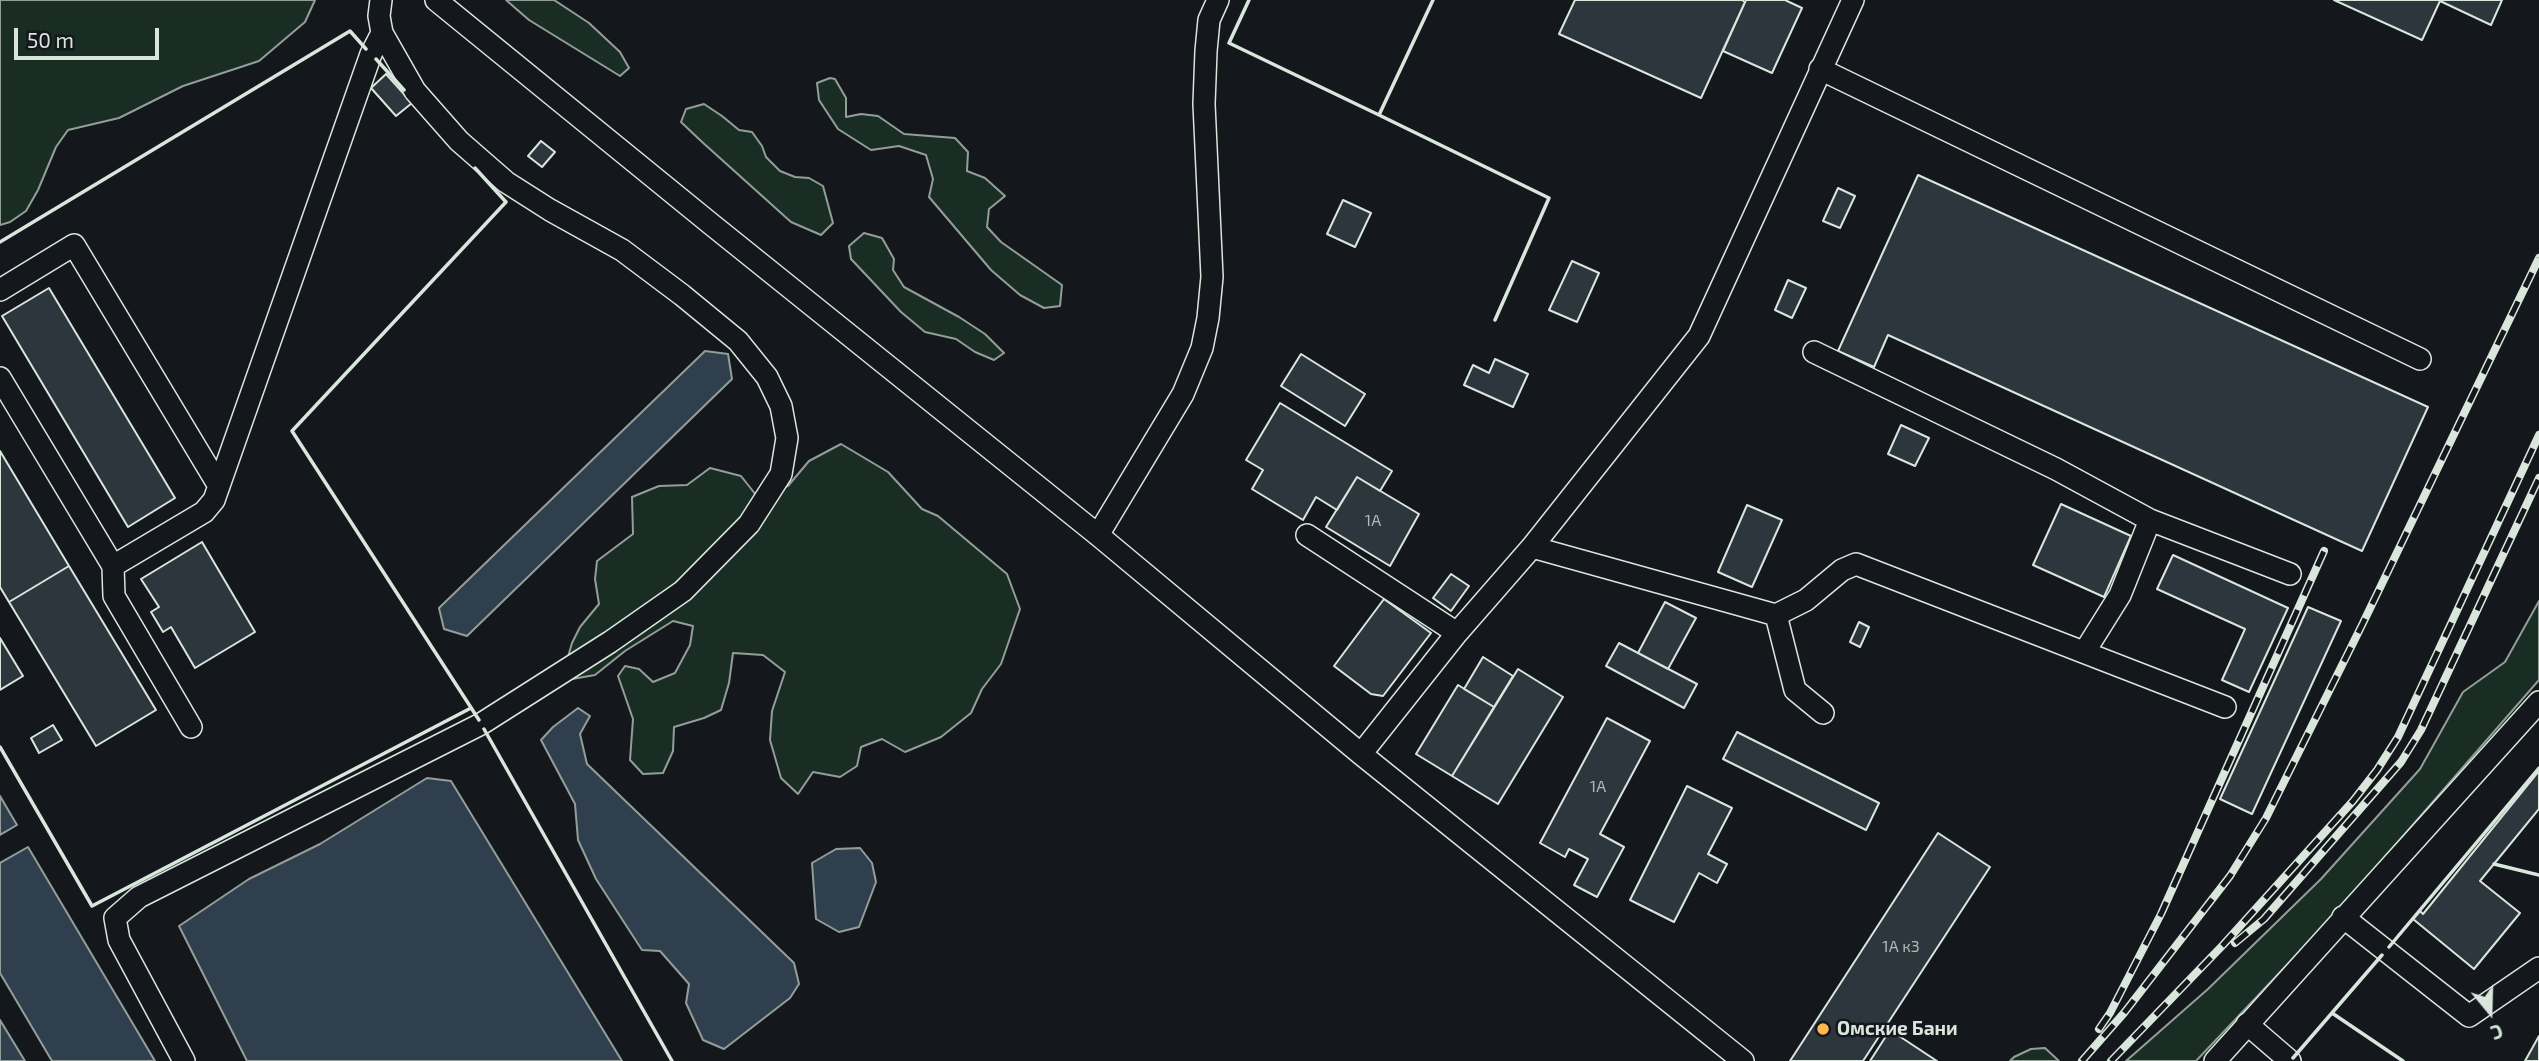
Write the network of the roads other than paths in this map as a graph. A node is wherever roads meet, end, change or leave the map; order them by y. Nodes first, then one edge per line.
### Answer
1 (381, 0) edge
2 (436, 0) edge
3 (1853, 0) edge
4 (1211, 6) edge
5 (382, 33) junction
6 (1820, 69) junction
7 (0, 290) edge
8 (1814, 352) dead end
9 (2420, 359) dead end
10 (0, 378) edge
11 (219, 486) junction
12 (2150, 520) junction
13 (1098, 535) junction
14 (1307, 535) dead end
15 (1532, 547) junction
16 (113, 566) junction
17 (2290, 574) dead end
18 (1776, 615) junction
19 (1457, 633) junction
20 (2085, 651) junction
21 (2539, 702) edge
22 (2225, 707) dead end
23 (1822, 713) dead end
24 (191, 727) dead end
25 (1361, 754) junction
26 (2343, 916) junction
27 (2539, 968) edge
28 (2247, 1024) junction
29 (184, 1061) edge
30 (1743, 1061) edge
31 (2215, 1061) edge
32 (2290, 1061) edge

1 - 5 street
2 - 13 street
3 - 6 street
4 - 13 street
5 - 11 street
5 - 29 street
6 - 9 street
6 - 15 street
7 - 11 street
8 - 12 street
10 - 16 street
11 - 16 street
12 - 17 street
12 - 20 street
13 - 25 street
14 - 19 street
15 - 18 street
15 - 19 street
16 - 24 street
18 - 20 street
18 - 23 street
19 - 25 street
20 - 22 street
21 - 26 street
25 - 30 street
26 - 27 street
26 - 28 street
28 - 31 street
28 - 32 street

